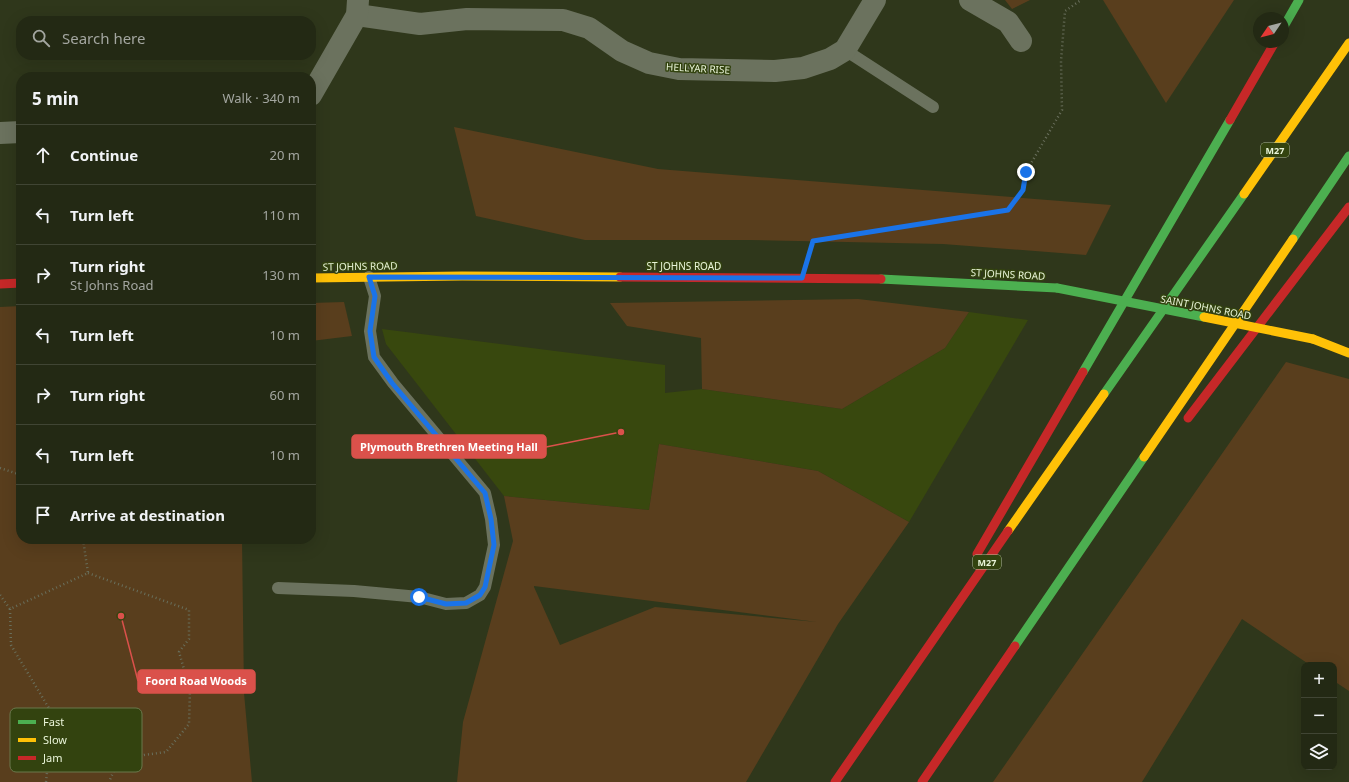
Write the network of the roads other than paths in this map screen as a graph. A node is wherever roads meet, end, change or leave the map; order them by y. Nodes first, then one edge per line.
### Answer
1 (875, 0) edge
2 (970, 0) edge
3 (1300, 0) edge
4 (358, 8) edge
5 (1289, 18) edge
6 (1021, 42) dead end
7 (1349, 43) edge
8 (1272, 48) edge
9 (845, 50) junction
10 (316, 86) edge
11 (933, 107) dead end
12 (16, 132) edge
13 (0, 133) edge
14 (1349, 156) edge
15 (1349, 207) edge
16 (369, 277) junction
17 (316, 278) edge
18 (16, 283) edge
19 (0, 284) edge
20 (1057, 288) joint
21 (1349, 353) edge
22 (1184, 423) dead end
23 (1136, 486) dead end
24 (973, 560) dead end
25 (957, 587) dead end
26 (278, 588) dead end
27 (1030, 624) junction
28 (897, 690) junction
29 (835, 782) edge
30 (922, 782) edge

1 - 9 street, HELLYAR RISE
2 - 6 street
3 - 5 main road
4 - 9 street, HELLYAR RISE
4 - 10 street
7 - 28 main road, M27
8 - 24 main road, M27
9 - 11 lane
12 - 13 street
14 - 27 main road
15 - 22 main road
16 - 17 main road, ST JOHNS ROAD
16 - 20 main road, ST JOHNS ROAD
16 - 26 lane
18 - 19 main road
20 - 21 main road, SAINT JOHNS ROAD, bridge
23 - 27 main road
25 - 28 main road, M27
27 - 30 main road
28 - 29 main road, M27

